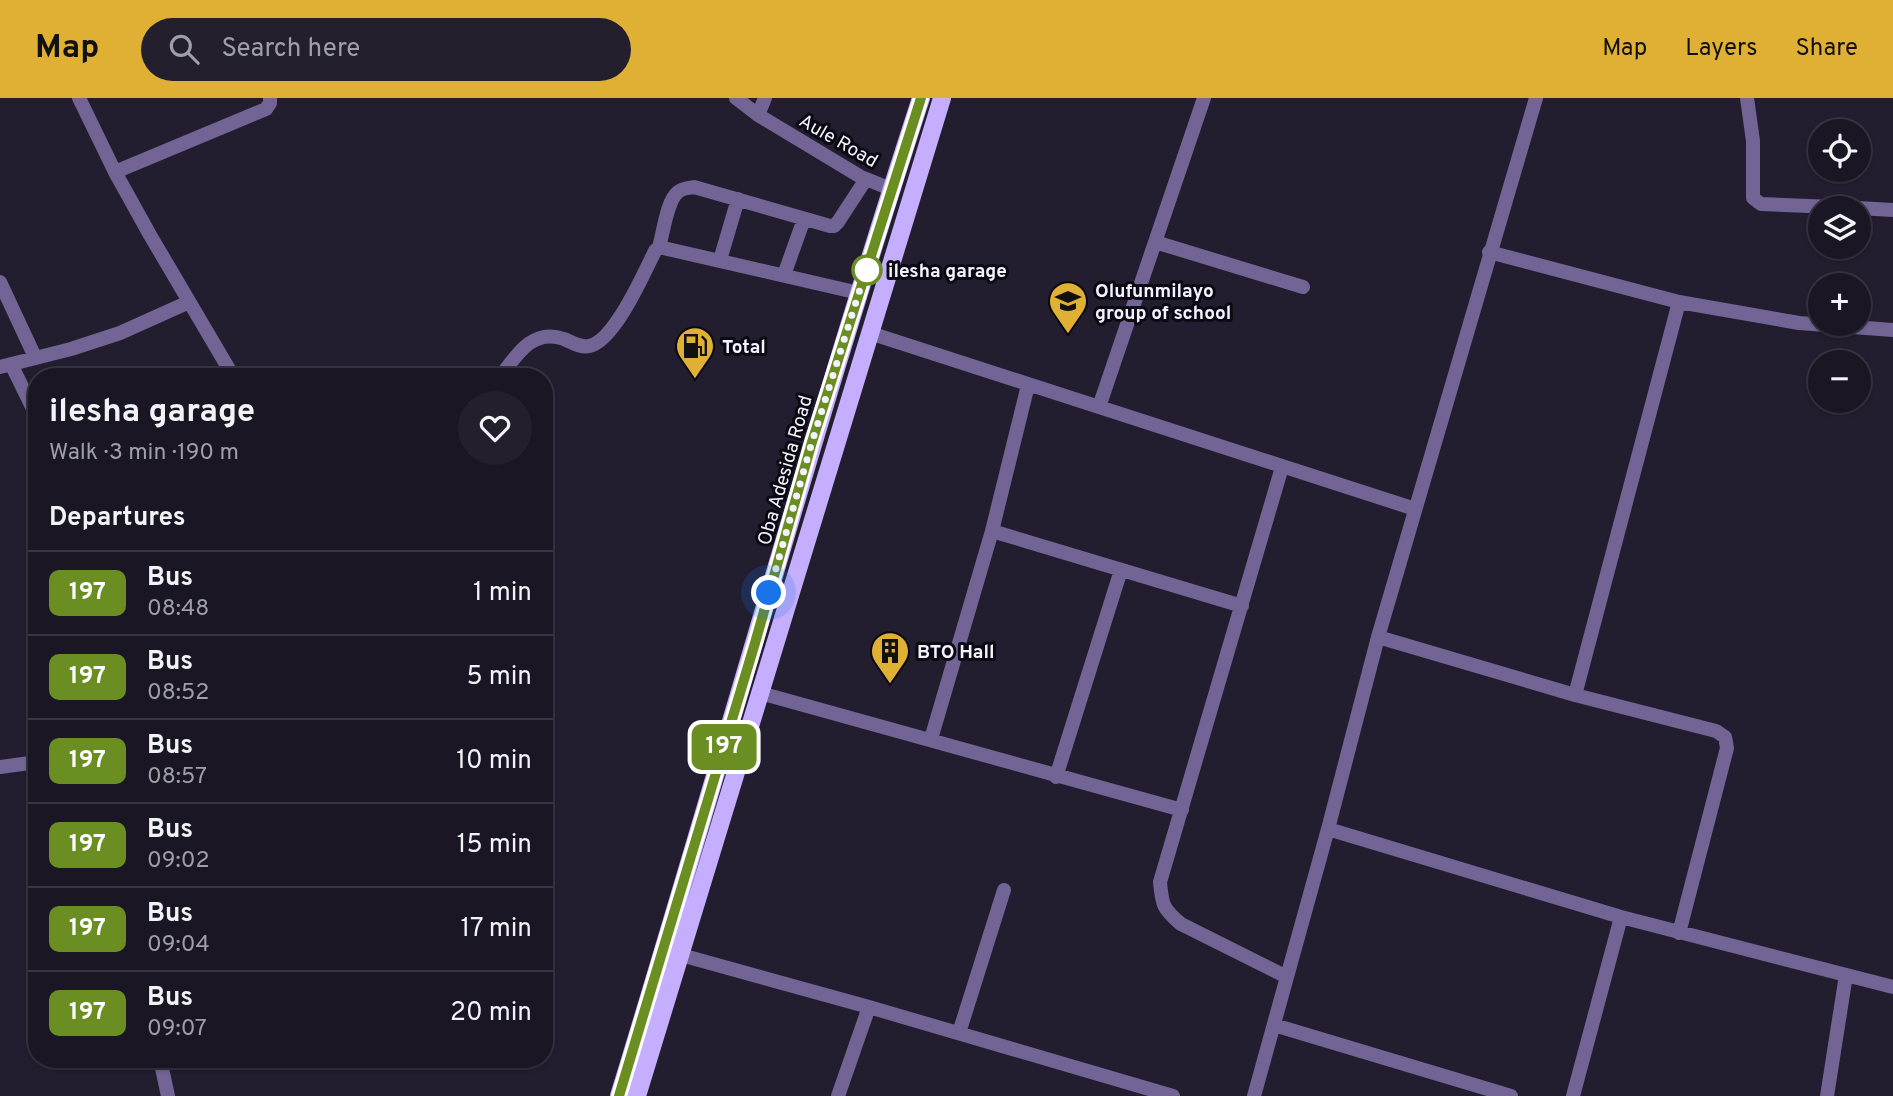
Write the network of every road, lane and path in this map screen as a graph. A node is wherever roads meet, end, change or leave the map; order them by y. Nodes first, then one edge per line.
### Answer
1 (79, 98) edge
2 (270, 98) edge
3 (736, 98) edge
4 (765, 98) edge
5 (921, 98) edge
6 (942, 98) edge
7 (1203, 98) edge
8 (1536, 98) edge
9 (1747, 98) edge
10 (758, 115) junction
11 (115, 172) junction
12 (866, 179) junction
13 (891, 189) junction
14 (738, 200) junction
15 (1808, 206) edge
16 (1871, 209) edge
17 (1893, 210) edge
18 (804, 219) junction
19 (1155, 242) junction
20 (659, 247) junction
21 (1489, 252) junction
22 (720, 260) junction
23 (784, 275) junction
24 (0, 282) edge
25 (1303, 287) dead end
26 (859, 293) junction
27 (189, 302) junction
28 (1679, 302) junction
29 (1893, 330) edge
30 (870, 333) junction
31 (35, 357) junction
32 (5, 366) edge
33 (228, 368) edge
34 (508, 368) edge
35 (1028, 385) junction
36 (28, 403) edge
37 (1099, 407) junction
38 (1282, 467) junction
39 (1415, 509) junction
40 (992, 531) junction
41 (1121, 570) junction
42 (1242, 606) junction
43 (1378, 638) junction
44 (755, 643) junction
45 (774, 649) junction
46 (760, 692) junction
47 (1575, 695) junction
48 (931, 739) junction
49 (28, 763) edge
50 (0, 767) edge
51 (1056, 777) junction
52 (1182, 810) junction
53 (1328, 829) junction
54 (1004, 890) dead end
55 (1621, 917) junction
56 (1679, 933) junction
57 (681, 955) junction
58 (1846, 975) junction
59 (1287, 977) junction
60 (653, 983) junction
61 (1893, 987) edge
62 (671, 989) junction
63 (869, 1007) junction
64 (1274, 1025) junction
65 (959, 1033) junction
66 (162, 1068) edge
67 (1122, 1081) junction
68 (168, 1096) edge
69 (619, 1096) edge
70 (637, 1096) edge
71 (838, 1096) edge
72 (1117, 1096) edge
73 (1173, 1096) edge
74 (1254, 1096) edge
75 (1511, 1096) edge
76 (1573, 1096) edge
77 (1827, 1096) edge

1 - 11 street
2 - 11 street
3 - 10 street, Aule Road
4 - 10 street
5 - 13 main road, Oba Adesida Road
6 - 30 main road
7 - 19 street
8 - 21 street
9 - 15 street
10 - 12 street, Aule Road
11 - 27 street
12 - 13 street, Aule Road
12 - 18 street
13 - 26 main road, Oba Adesida Road
14 - 18 street
14 - 20 street
14 - 22 street
16 - 17 street
18 - 23 street
19 - 25 street
19 - 37 street
20 - 22 street
20 - 34 street
21 - 28 street
21 - 39 street
22 - 23 street
23 - 26 street
24 - 31 street
26 - 44 main road, Oba Adesida Road
27 - 31 street
27 - 33 street
28 - 29 street
28 - 47 street
30 - 35 street
30 - 45 main road
31 - 32 street
32 - 36 street
35 - 37 street
35 - 40 street
37 - 38 street
38 - 39 street
38 - 42 street
39 - 43 street
40 - 41 street
40 - 48 street
41 - 42 street
41 - 51 street
42 - 52 street
43 - 47 street
43 - 53 street
44 - 45 main road
44 - 60 main road, Oba Adesida Road
45 - 46 main road
46 - 48 street
46 - 57 main road
47 - 56 street
48 - 51 street
49 - 50 street
51 - 52 street
52 - 59 street
53 - 55 street
53 - 59 street
54 - 65 street
55 - 56 street
55 - 76 street
56 - 58 street
57 - 62 main road
57 - 63 street
58 - 61 street
58 - 77 street
59 - 64 street
60 - 62 main road
60 - 69 main road, Oba Adesida Road
62 - 70 main road
63 - 65 street
63 - 71 street
64 - 74 street
64 - 75 street
65 - 67 street
66 - 68 street
67 - 72 street
67 - 73 street

